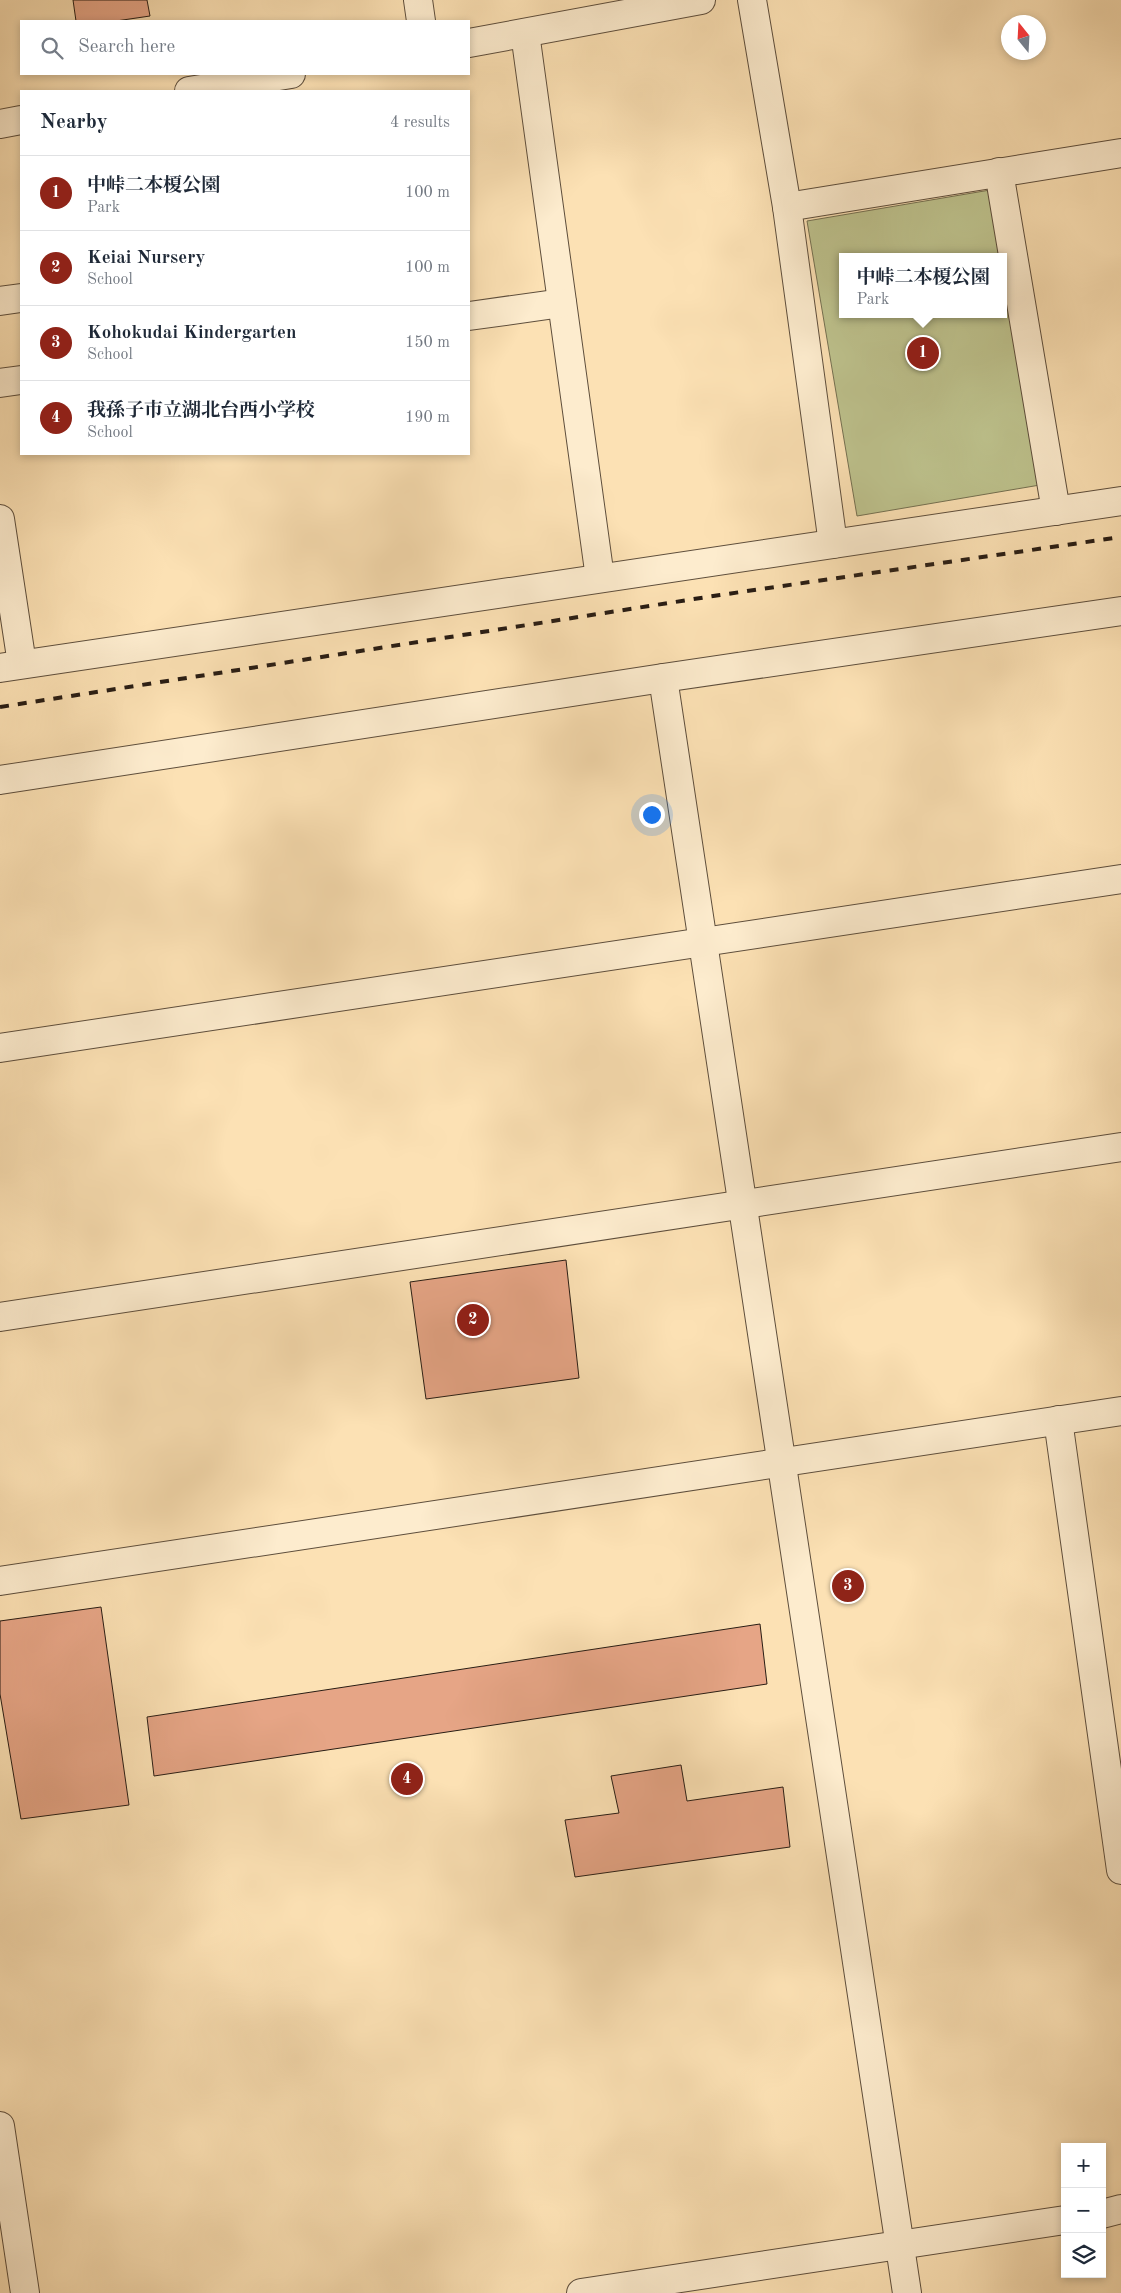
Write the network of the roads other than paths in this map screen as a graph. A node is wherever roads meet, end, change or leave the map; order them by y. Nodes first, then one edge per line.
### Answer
1 (418, 0) edge
2 (701, 0) edge
3 (752, 0) edge
4 (421, 20) edge
5 (525, 34) junction
6 (470, 43) edge
7 (285, 75) edge
8 (195, 90) edge
9 (20, 120) edge
10 (0, 124) edge
11 (1121, 153) edge
12 (999, 172) junction
13 (787, 207) junction
14 (20, 298) edge
15 (0, 301) edge
16 (562, 303) junction
17 (470, 316) edge
18 (20, 380) edge
19 (0, 383) edge
20 (1121, 501) edge
21 (1056, 511) junction
22 (0, 519) edge
23 (833, 544) junction
24 (600, 578) junction
25 (1121, 611) edge
26 (11, 666) edge
27 (663, 678) junction
28 (0, 780) edge
29 (1121, 879) edge
30 (703, 943) junction
31 (0, 1048) edge
32 (1121, 1147) edge
33 (743, 1204) junction
34 (0, 1317) edge
35 (1121, 1411) edge
36 (1058, 1420) junction
37 (781, 1462) junction
38 (0, 1581) edge
39 (1121, 1870) edge
40 (0, 2126) edge
41 (1121, 2209) edge
42 (1106, 2213) edge
43 (1061, 2221) edge
44 (900, 2245) junction
45 (25, 2293) edge
46 (581, 2293) edge
47 (907, 2293) edge

1 - 4 street
2 - 5 street
3 - 13 street
5 - 6 street
5 - 16 street
7 - 8 street
9 - 10 street
11 - 12 street
12 - 13 street
12 - 21 street
13 - 23 street
14 - 15 street
16 - 17 street
16 - 24 street
18 - 19 street
20 - 21 street
21 - 23 street
22 - 26 street
23 - 24 street
24 - 26 street
25 - 27 street
27 - 28 street
27 - 30 street
29 - 30 street
30 - 31 street
30 - 33 street
32 - 33 street
33 - 34 street
33 - 37 street
35 - 36 street
36 - 37 street
36 - 39 street
37 - 38 street
37 - 44 street
40 - 45 street
41 - 42 street
43 - 44 street
44 - 46 street
44 - 47 street

